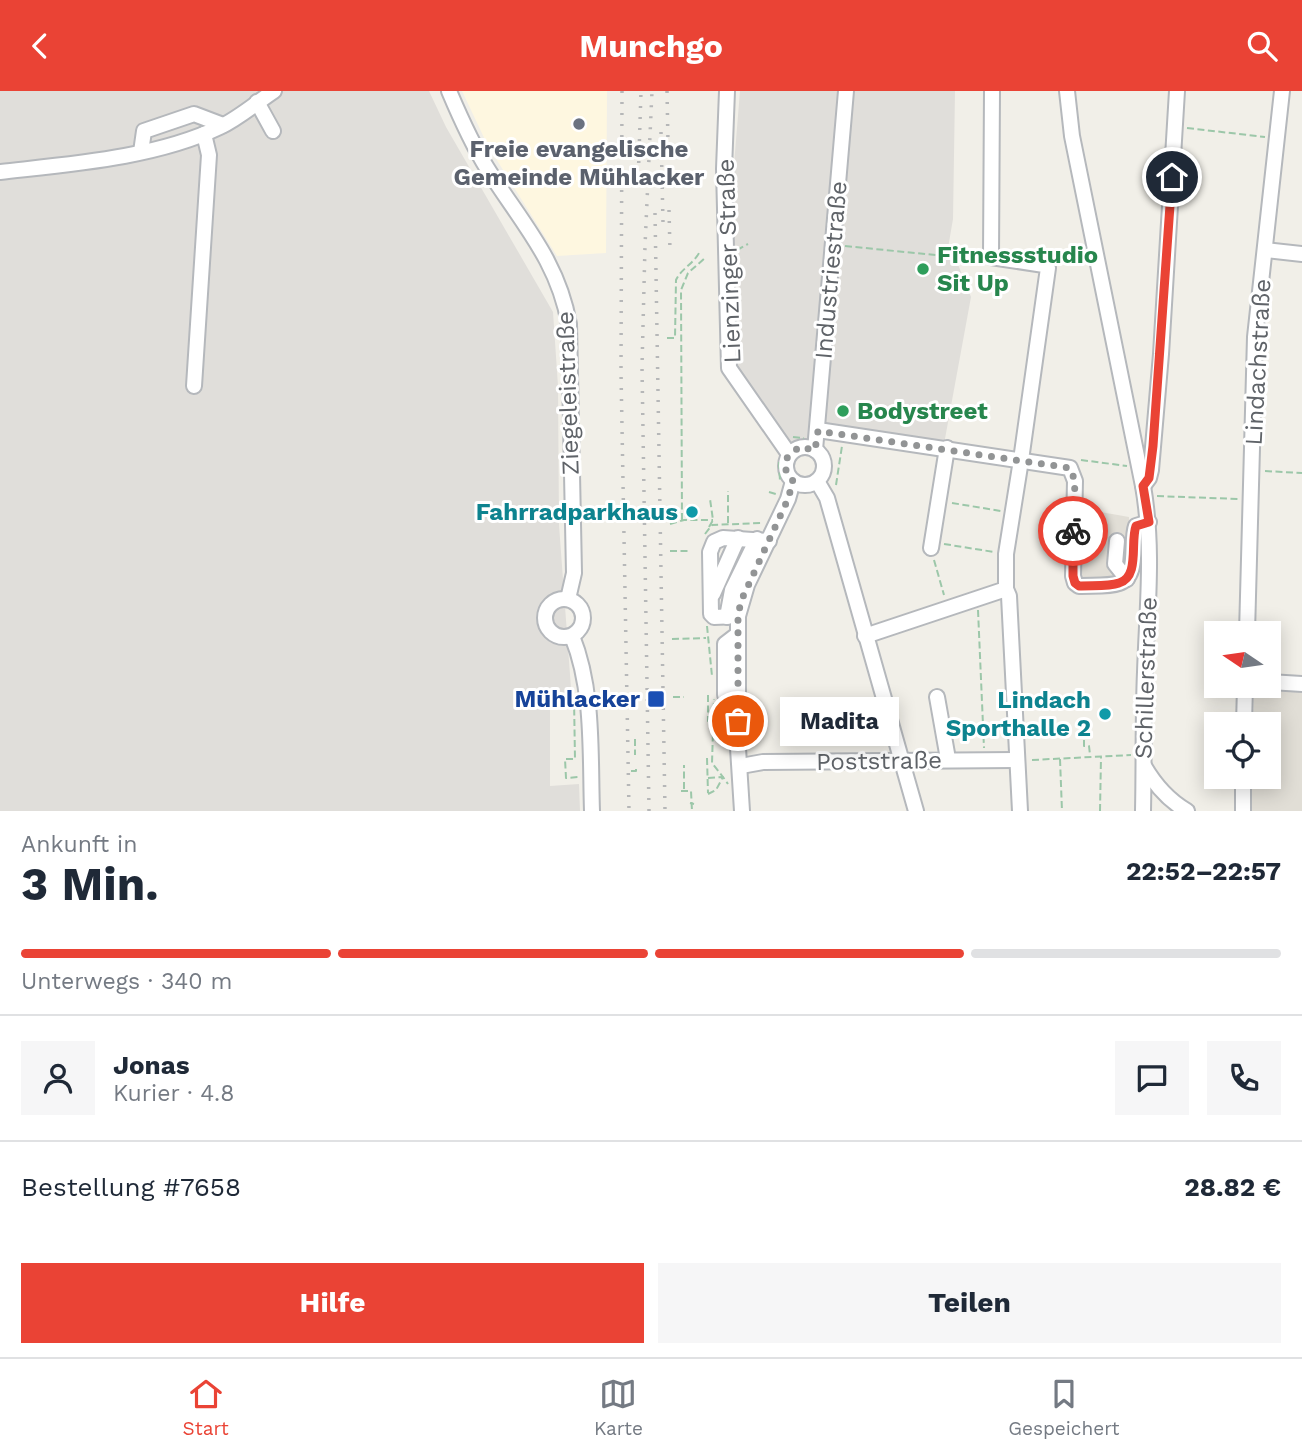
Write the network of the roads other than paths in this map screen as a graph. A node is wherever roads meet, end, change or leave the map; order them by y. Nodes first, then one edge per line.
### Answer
1 (274, 91) edge
2 (449, 91) edge
3 (727, 91) edge
4 (846, 91) edge
5 (992, 91) edge
6 (1067, 91) edge
7 (1177, 91) edge
8 (1282, 91) edge
9 (257, 102) junction
10 (223, 125) junction
11 (273, 131) dead end
12 (204, 134) junction
13 (141, 152) junction
14 (0, 172) edge
15 (1265, 250) junction
16 (1302, 254) edge
17 (194, 386) dead end
18 (818, 431) junction
19 (947, 448) junction
20 (815, 450) junction
21 (789, 454) junction
22 (1021, 460) junction
23 (793, 481) junction
24 (817, 481) junction
25 (1143, 486) junction
26 (1149, 522) junction
27 (763, 540) junction
28 (1117, 541) dead end
29 (931, 545) road end
30 (1127, 579) junction
31 (1006, 589) junction
32 (568, 599) junction
33 (733, 617) junction
34 (1247, 621) edge
35 (572, 636) junction
36 (865, 636) junction
37 (1281, 683) edge
38 (1302, 684) edge
39 (937, 697) dead end
40 (948, 759) junction
41 (1019, 760) junction
42 (1140, 760) junction
43 (901, 761) junction
44 (741, 767) junction
45 (1243, 789) edge
46 (592, 811) edge
47 (742, 811) edge
48 (916, 811) edge
49 (1020, 811) edge
50 (1143, 811) edge
51 (1187, 811) edge
52 (1243, 811) edge

1 - 9 street
2 - 32 street, Ziegeleistraße
3 - 21 street, Lienzinger Straße
4 - 18 street, Industriestraße
5 - 22 street
6 - 25 street, Schillerstraße
7 - 25 street
8 - 15 street, Lindachstraße
9 - 10 street
9 - 11 street
10 - 12 street
10 - 13 street
12 - 13 street
12 - 17 street
13 - 14 street
15 - 16 street
15 - 34 street, Lindachstraße
18 - 19 street
18 - 20 street, Industriestraße
19 - 22 street
19 - 29 street
20 - 21 street
20 - 24 street
21 - 23 street
22 - 30 street
22 - 31 street
23 - 24 street
23 - 27 street
24 - 36 street
25 - 26 street, Schillerstraße
26 - 30 street
26 - 42 street, Schillerstraße
27 - 33 street
27 - 33 street
28 - 30 street
31 - 36 street
31 - 41 street
32 - 35 street
32 - 35 street
33 - 44 street
35 - 46 street
36 - 43 street
37 - 38 street
39 - 40 street
40 - 41 street, Poststraße
40 - 43 street, Poststraße
41 - 49 street
42 - 50 street, Schillerstraße
42 - 51 street
43 - 44 street, Poststraße
43 - 48 street
44 - 47 street
45 - 52 street

